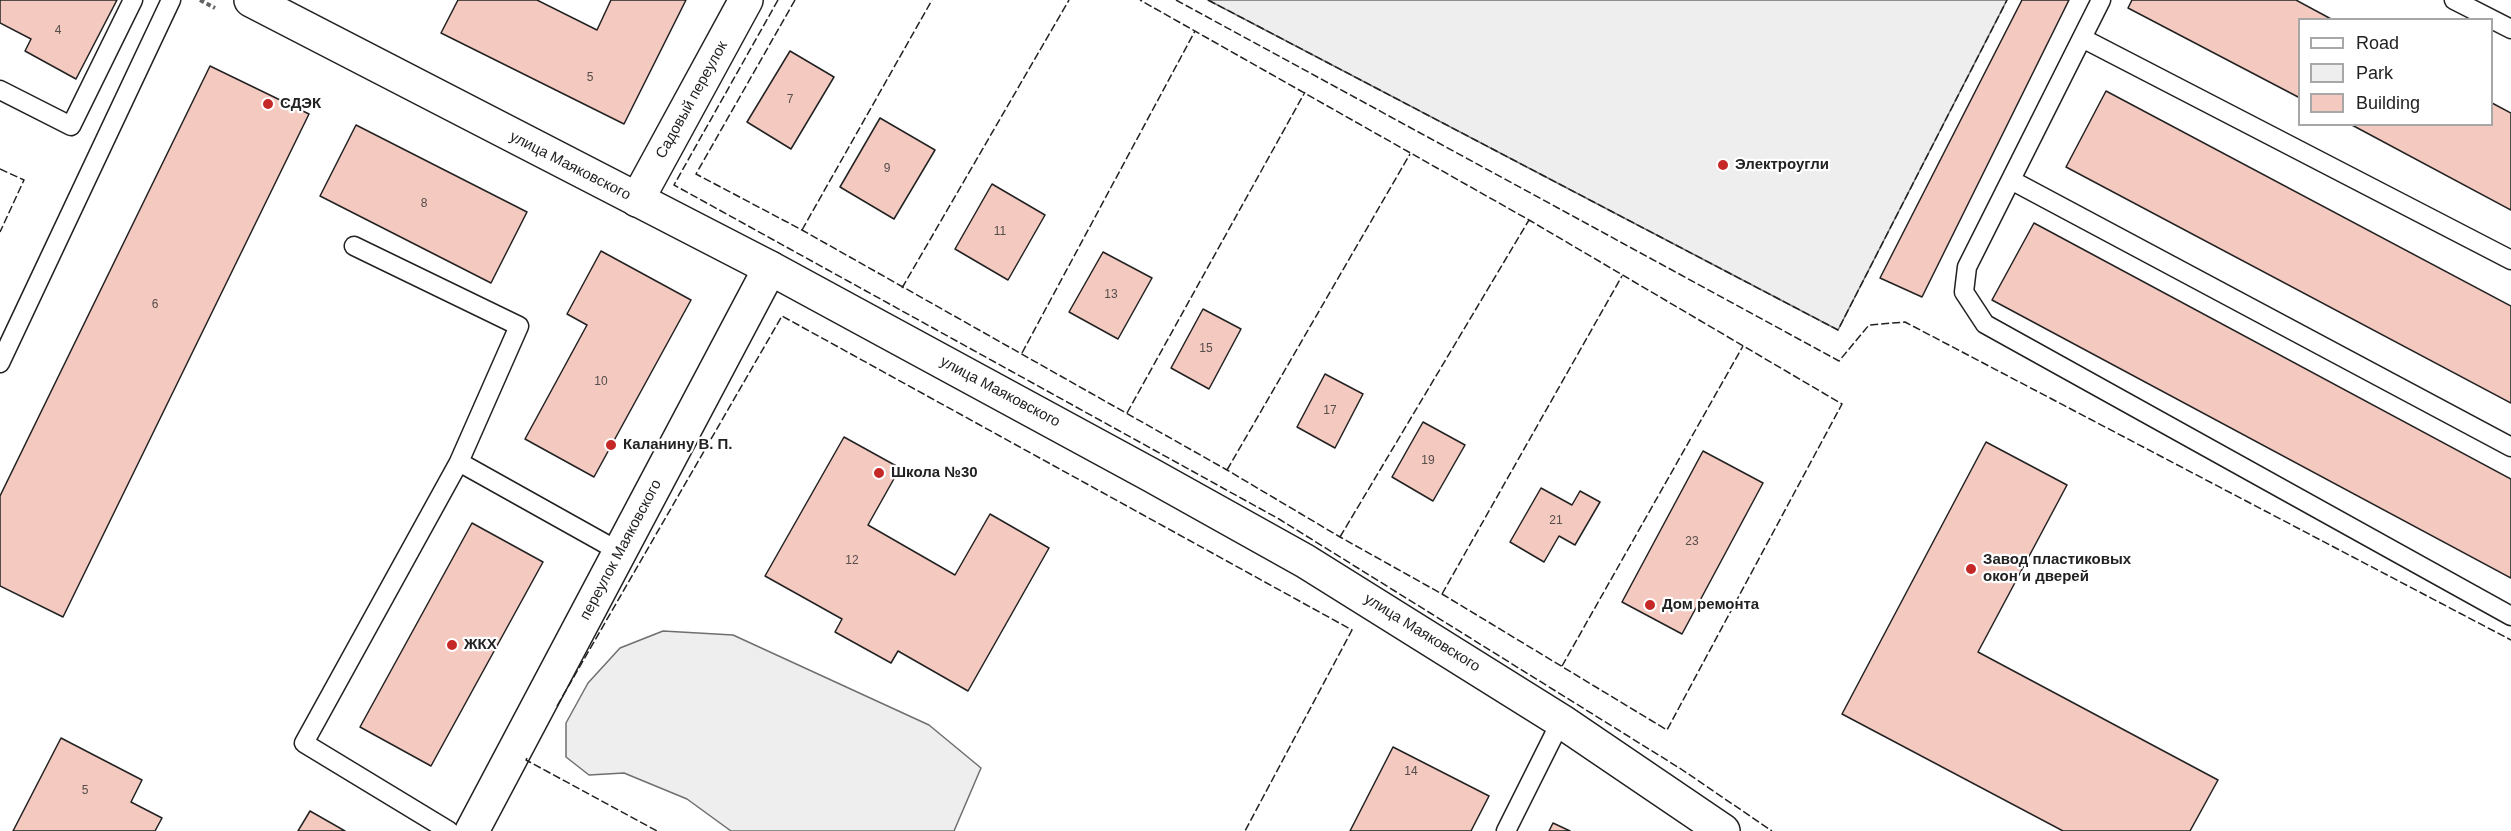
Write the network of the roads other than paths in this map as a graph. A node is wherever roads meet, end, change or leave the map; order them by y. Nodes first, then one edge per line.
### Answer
1 (133, 0) edge
2 (171, 0) edge
3 (251, 0) edge
4 (746, 0) edge
5 (2102, 0) edge
6 (2454, 0) edge
7 (2489, 18) edge
8 (2493, 20) edge
9 (2511, 29) edge
10 (2082, 38) junction
11 (0, 90) edge
12 (2011, 180) junction
13 (637, 200) junction
14 (354, 246) dead end
15 (2511, 260) edge
16 (770, 268) junction
17 (0, 363) edge
18 (2511, 447) edge
19 (459, 462) junction
20 (620, 552) junction
21 (2511, 616) edge
22 (1561, 721) junction
23 (449, 831) edge
24 (472, 831) edge
25 (1506, 831) edge
26 (1723, 831) edge

1 - 11 lane
2 - 17 lane
3 - 13 street, улица Маяковского
4 - 13 street, Садовый переулок
5 - 10 lane
6 - 7 lane
8 - 9 lane
10 - 12 lane
10 - 15 lane
12 - 18 lane
12 - 21 lane
13 - 16 street, улица Маяковского
14 - 19 lane
16 - 20 street, переулок Маяковского
16 - 22 street, улица Маяковского
19 - 20 lane
19 - 23 lane
20 - 24 street, переулок Маяковского
22 - 25 lane
22 - 26 street, улица Маяковского

